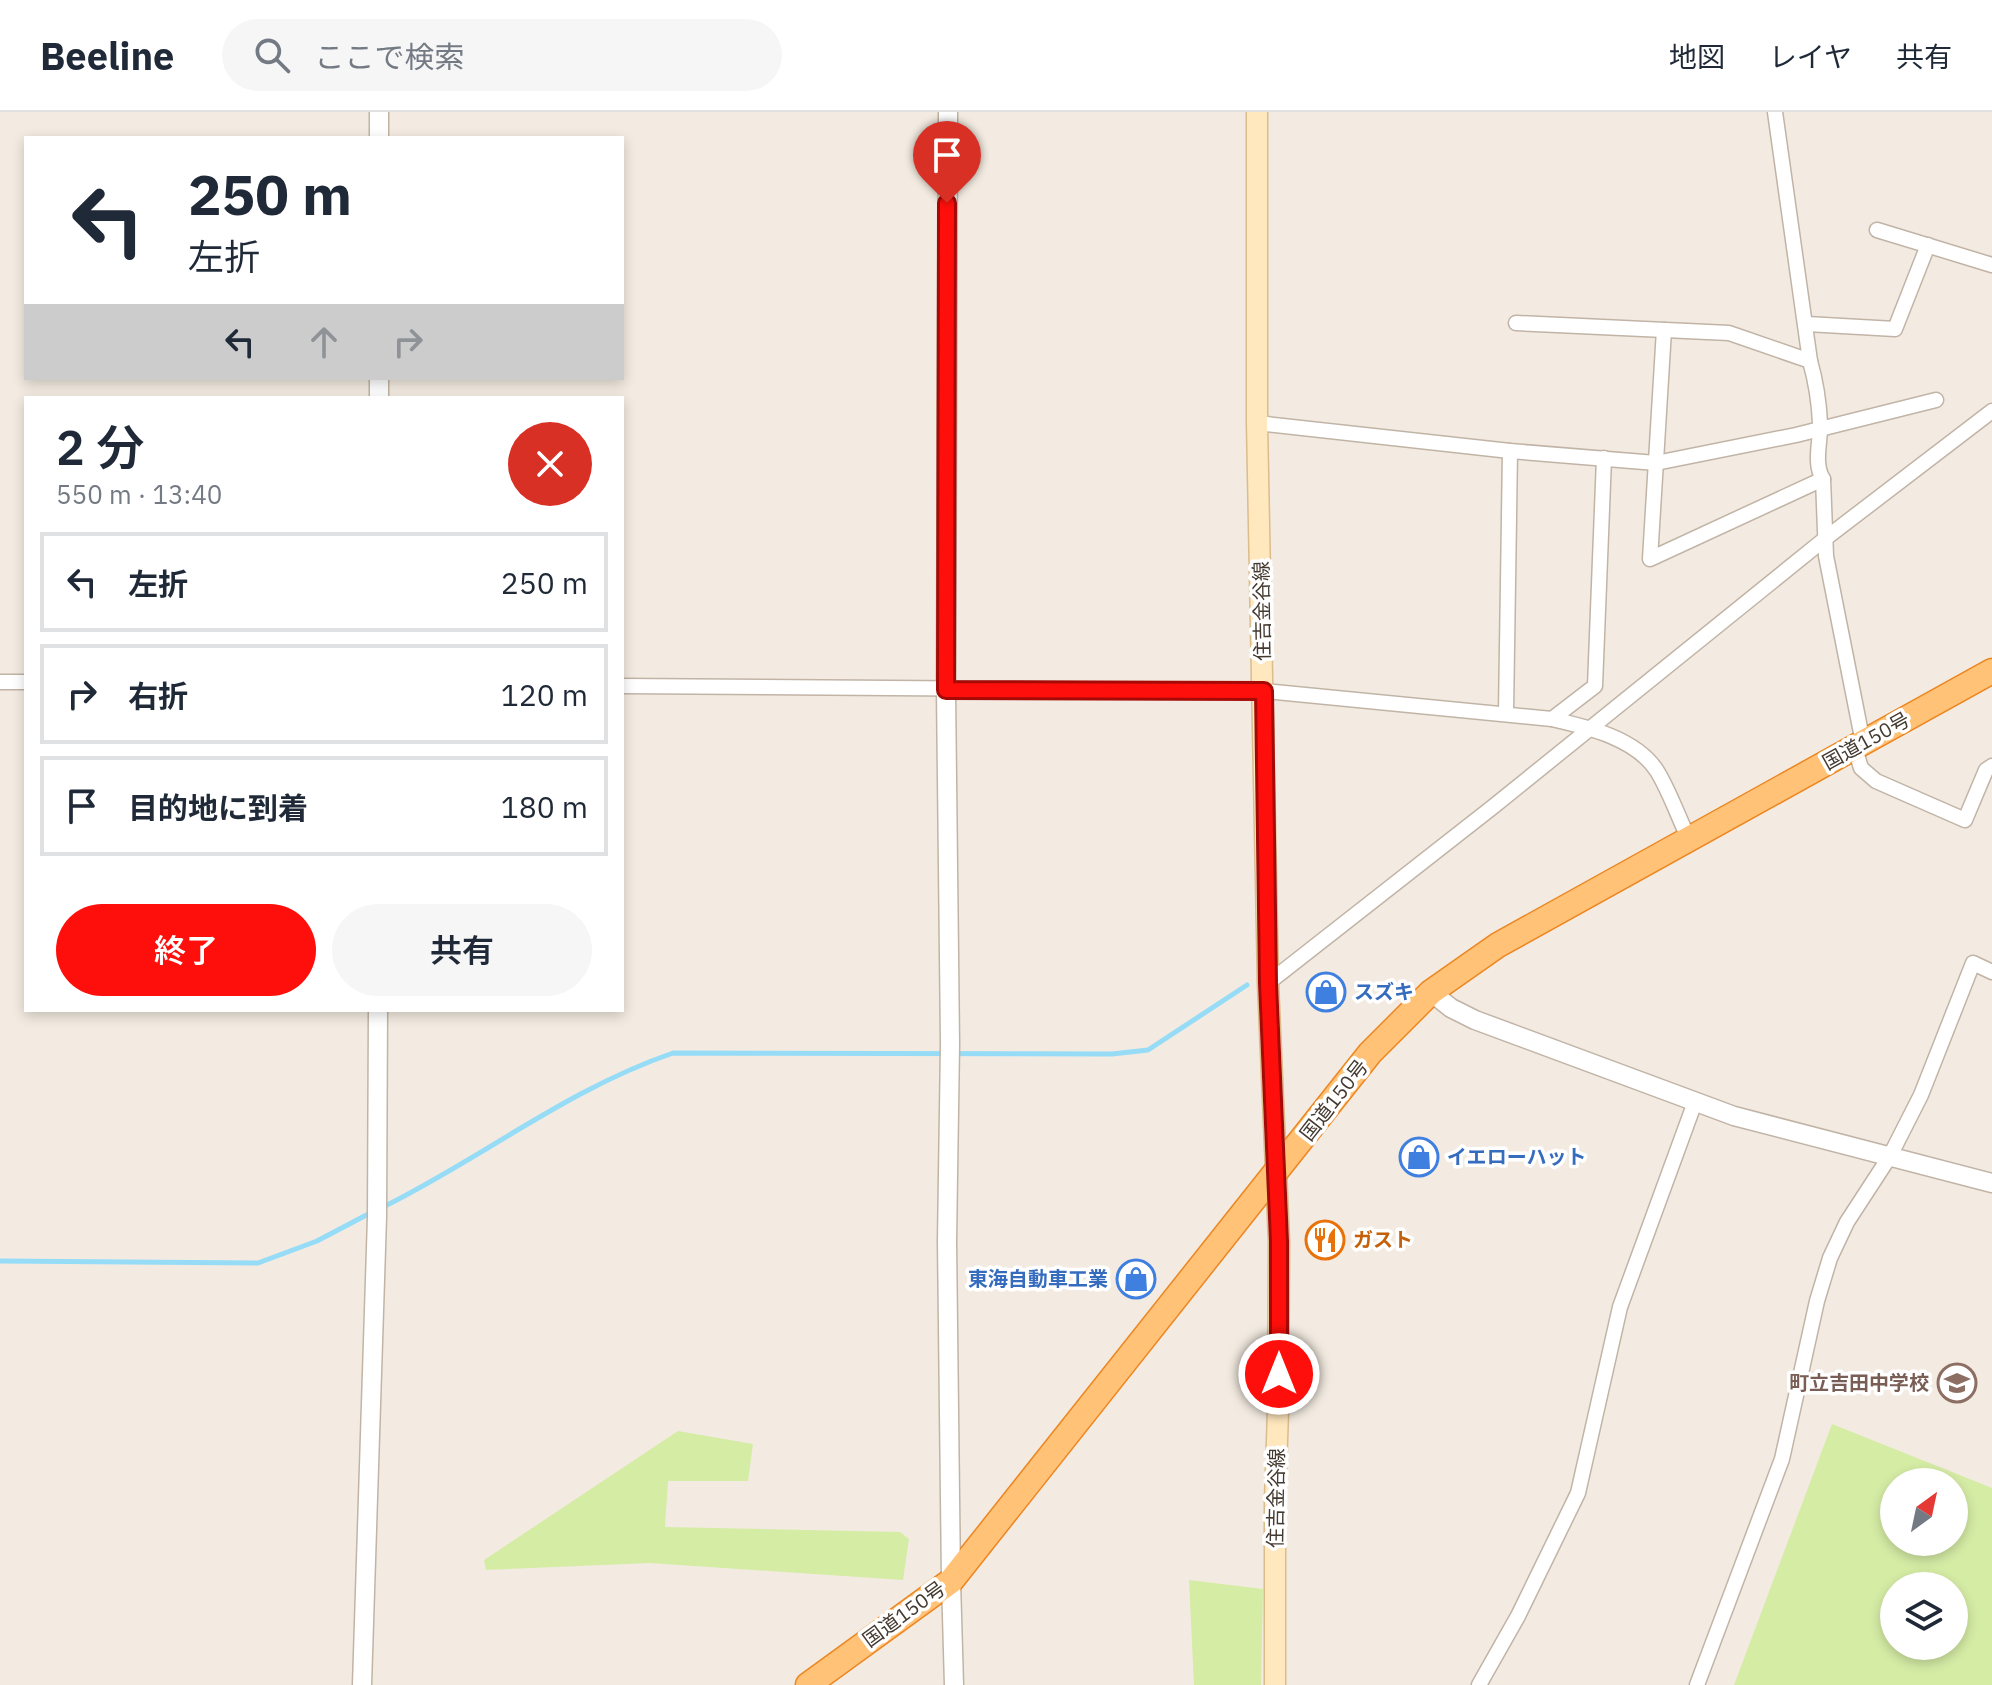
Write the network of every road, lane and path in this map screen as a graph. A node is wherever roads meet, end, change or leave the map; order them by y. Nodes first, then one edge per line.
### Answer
1 (379, 112) edge
2 (948, 112) edge
3 (1257, 112) edge
4 (1775, 112) edge
5 (379, 136) edge
6 (1877, 230) dead end
7 (1928, 245) junction
8 (1992, 265) edge
9 (1516, 323) dead end
10 (1807, 324) junction
11 (1664, 330) junction
12 (1810, 361) junction
13 (1936, 400) dead end
14 (1992, 411) edge
15 (1257, 423) junction
16 (1820, 427) junction
17 (1510, 451) junction
18 (1604, 458) junction
19 (1656, 463) junction
20 (1823, 479) junction
21 (1826, 538) junction
22 (1992, 671) edge
23 (0, 682) edge
24 (24, 682) edge
25 (624, 686) edge
26 (946, 690) junction
27 (1264, 691) junction
28 (1506, 713) junction
29 (1552, 719) junction
30 (1588, 728) junction
31 (1859, 746) junction
32 (1992, 766) edge
33 (1689, 839) junction
34 (1992, 972) edge
35 (1268, 983) junction
36 (1431, 992) junction
37 (378, 1012) edge
38 (1695, 1102) junction
39 (1890, 1156) junction
40 (1276, 1175) junction
41 (1992, 1183) edge
42 (951, 1581) junction
43 (362, 1685) edge
44 (808, 1685) edge
45 (954, 1685) edge
46 (1275, 1685) edge
47 (1479, 1685) edge
48 (1697, 1685) edge

1 - 5 street
2 - 26 street
3 - 15 main road, 住吉金谷線
4 - 10 street
6 - 7 street
7 - 8 street
7 - 10 street
9 - 11 street
10 - 12 street
11 - 12 street
11 - 19 street
12 - 16 street
13 - 16 street
14 - 21 street
15 - 17 street
15 - 27 main road, 住吉金谷線
16 - 19 street
16 - 20 street
17 - 18 street
17 - 28 street
18 - 19 street
18 - 29 street
19 - 20 street
20 - 21 street
21 - 30 street
21 - 31 street
22 - 31 highway, 国道150号
23 - 24 street
25 - 26 street
26 - 27 street
26 - 42 street
27 - 28 street
27 - 35 main road, 住吉金谷線
28 - 29 street
29 - 30 street
30 - 33 street
30 - 35 street
31 - 32 street
31 - 33 highway, 国道150号
33 - 36 highway, 国道150号
34 - 39 street
35 - 40 main road, 住吉金谷線
36 - 38 street
36 - 40 highway, 国道150号
37 - 43 street
38 - 39 street
38 - 47 street
39 - 41 street
39 - 48 street
40 - 42 highway, 国道150号
40 - 46 main road, 住吉金谷線
42 - 44 highway, 国道150号
42 - 45 street

